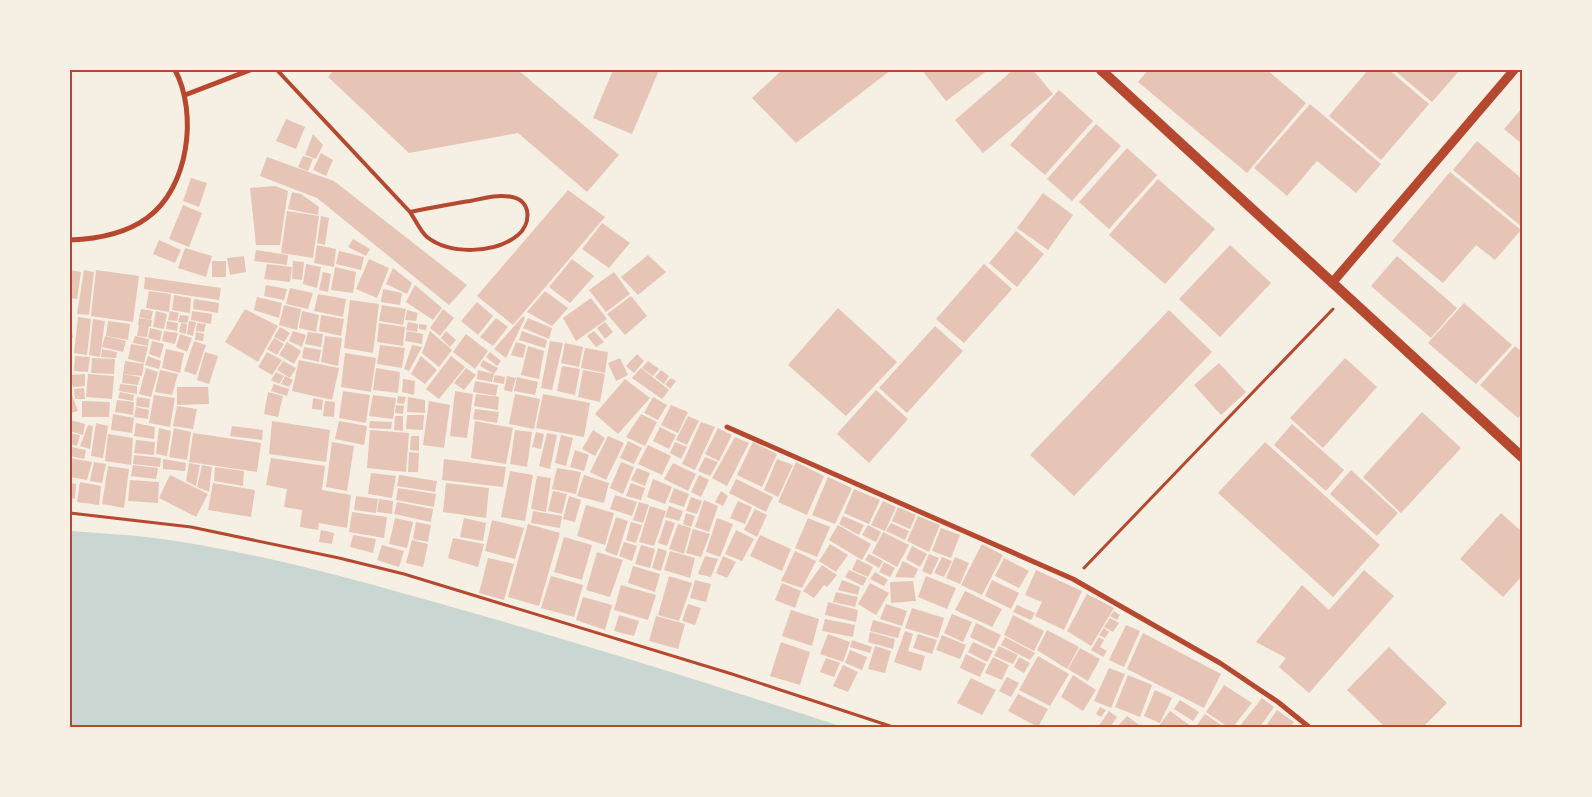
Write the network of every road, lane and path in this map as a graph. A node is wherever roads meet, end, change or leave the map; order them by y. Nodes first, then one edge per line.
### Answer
1 (175, 70) edge
2 (250, 70) edge
3 (277, 70) edge
4 (1101, 70) edge
5 (1514, 70) edge
6 (185, 95) junction
7 (410, 212) junction
8 (70, 240) edge
9 (1332, 283) junction
10 (1346, 296) junction
11 (727, 427) dead end
12 (1522, 457) edge
13 (70, 514) edge
14 (1073, 579) junction
15 (893, 727) edge
16 (1309, 727) edge

1 - 6 street
2 - 6 street
3 - 7 lane
4 - 9 main road
5 - 9 street
6 - 8 street
7 - 7 lane
9 - 10 main road
10 - 12 main road
10 - 14 path
11 - 14 street
13 - 15 path
14 - 16 street

